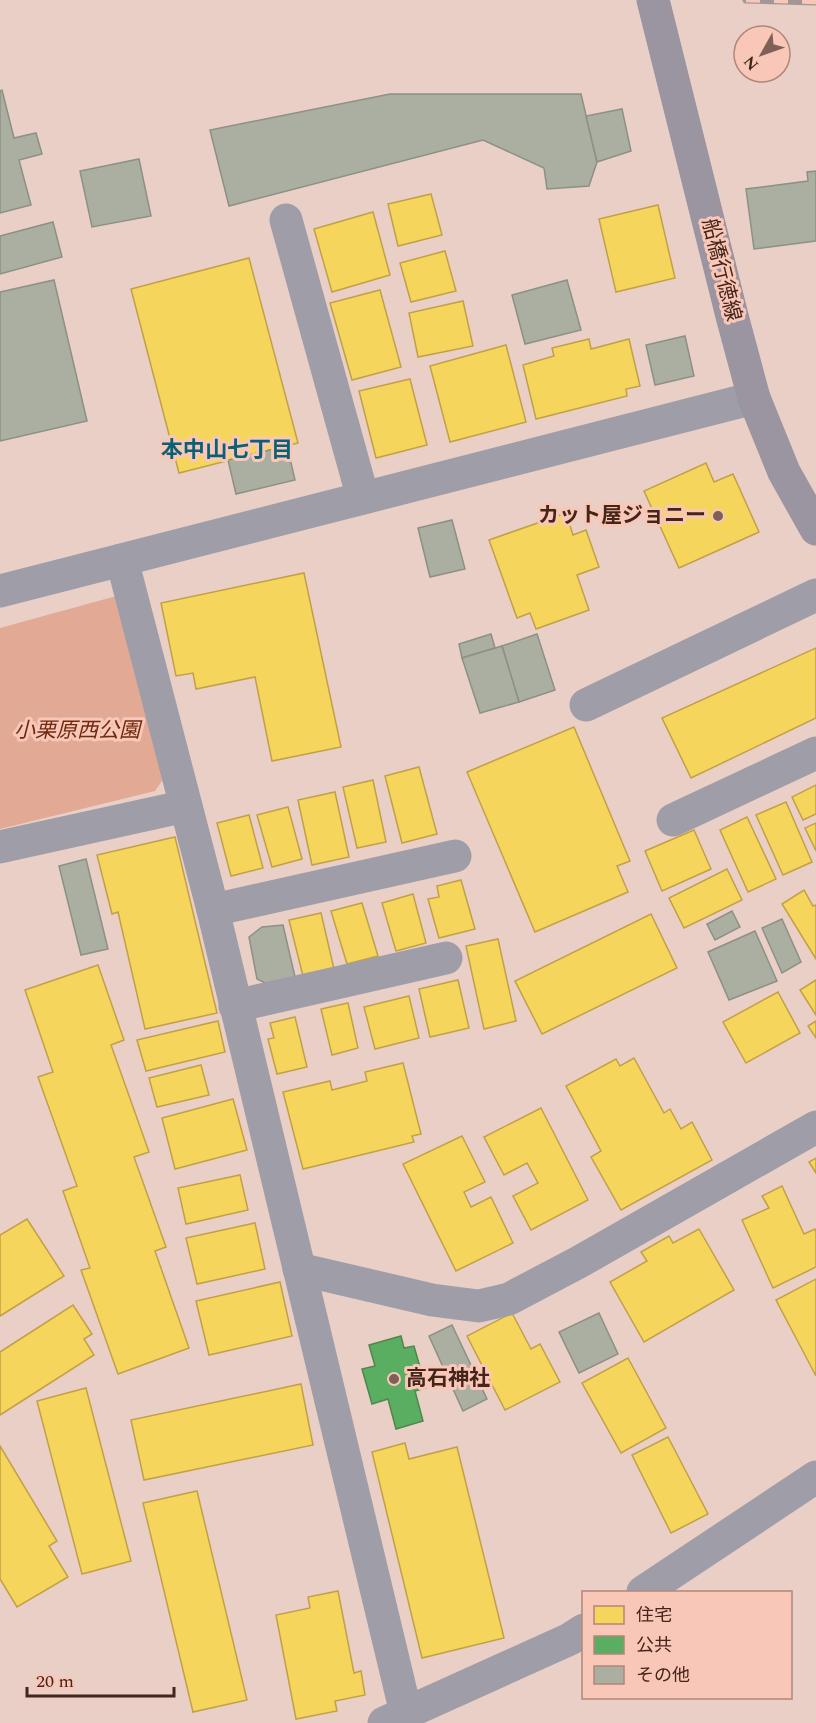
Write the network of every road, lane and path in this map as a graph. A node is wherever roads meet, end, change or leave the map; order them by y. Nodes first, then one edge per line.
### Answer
1 (653, 0) edge
2 (286, 220) dead end
3 (754, 398) junction
4 (363, 498) junction
5 (816, 530) edge
6 (122, 560) junction
7 (0, 591) edge
8 (816, 595) edge
9 (586, 705) dead end
10 (816, 753) edge
11 (186, 806) junction
12 (673, 820) dead end
13 (0, 847) edge
14 (455, 856) dead end
15 (213, 910) junction
16 (446, 958) dead end
17 (235, 1006) junction
18 (816, 1127) edge
19 (299, 1269) junction
20 (816, 1477) edge
21 (647, 1591) edge
22 (582, 1631) edge
23 (395, 1718) edge

1 - 3 main road, 船橋行徳線
2 - 4 street
3 - 4 street
3 - 5 main road, 船橋行徳線
4 - 6 street
6 - 7 street
6 - 11 street
8 - 9 street
10 - 12 street
11 - 13 street
11 - 15 street
14 - 15 street
15 - 17 street
16 - 17 street
17 - 19 street
18 - 19 street
19 - 23 street
20 - 21 street
22 - 23 street

